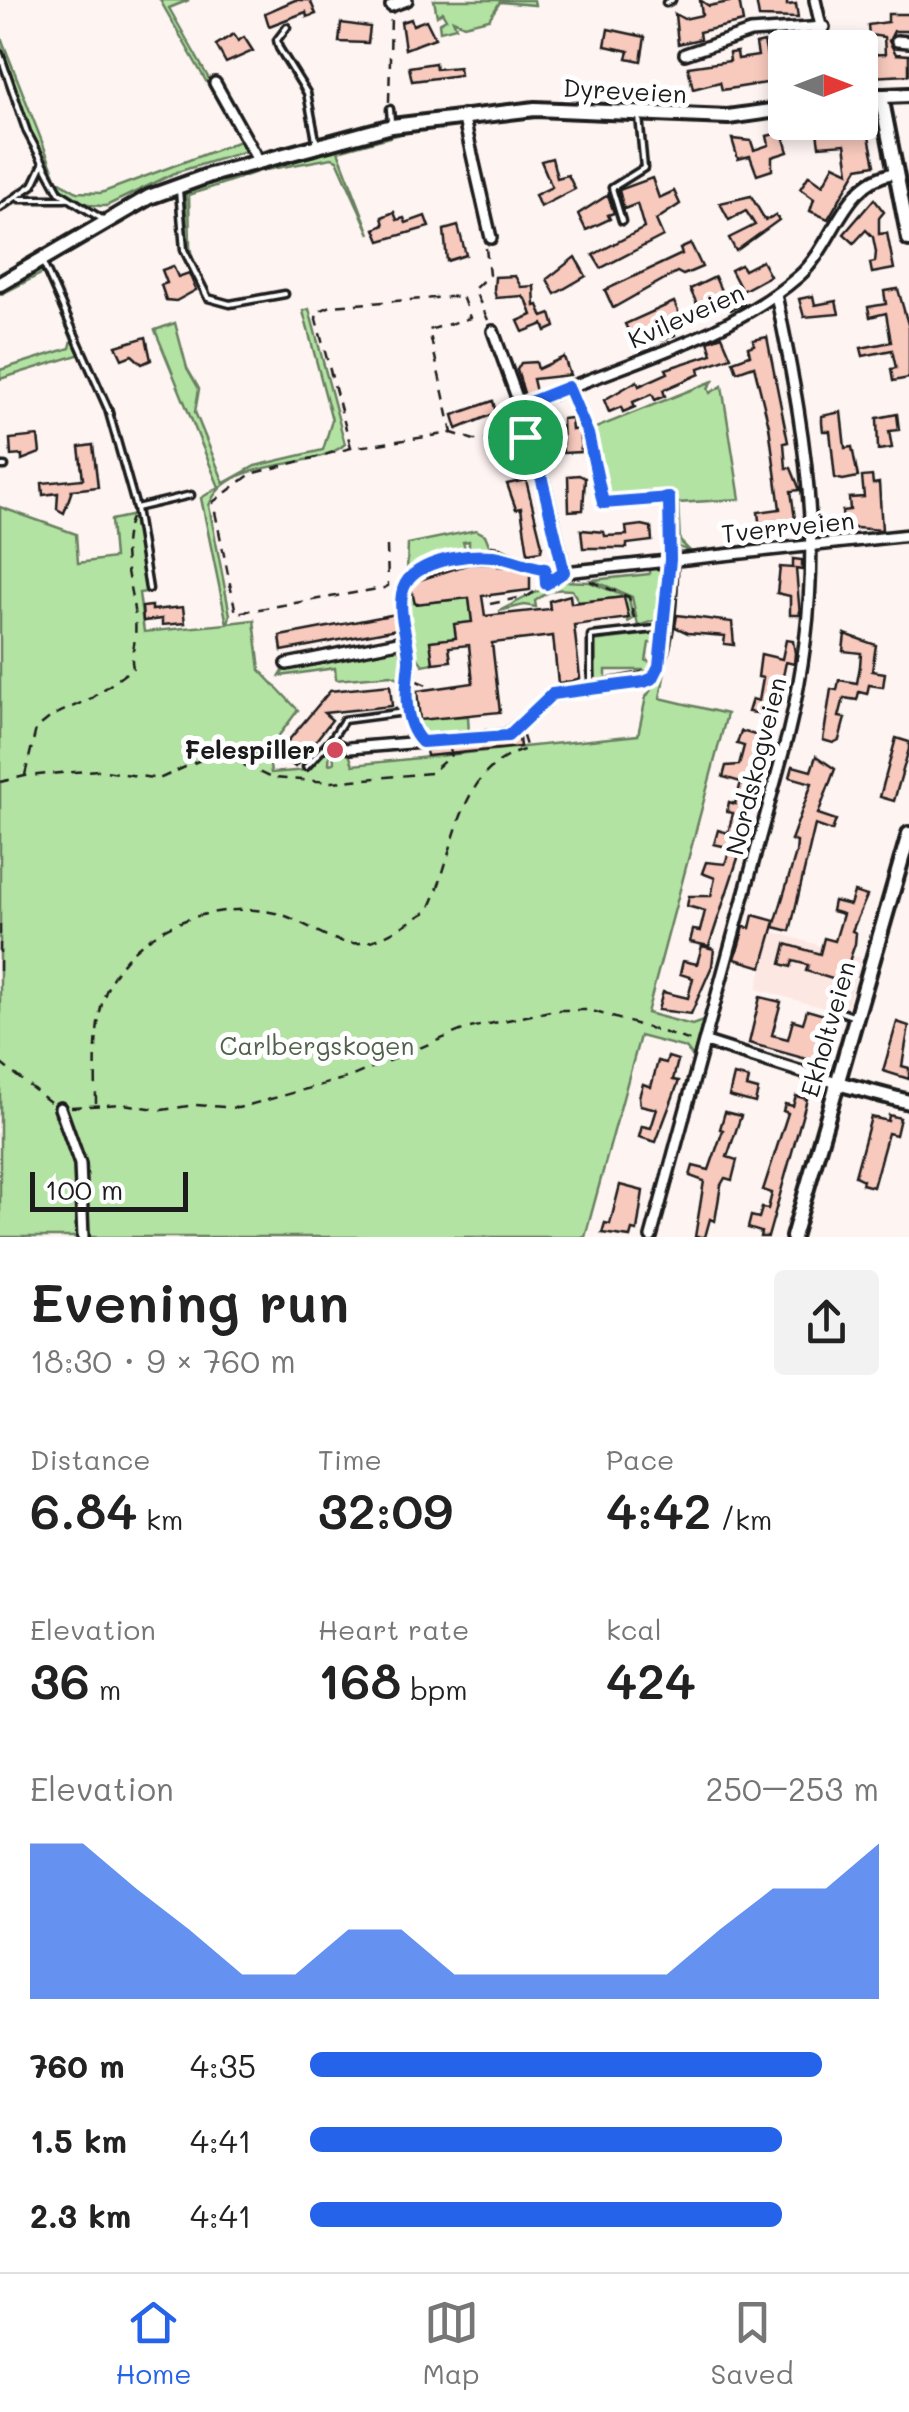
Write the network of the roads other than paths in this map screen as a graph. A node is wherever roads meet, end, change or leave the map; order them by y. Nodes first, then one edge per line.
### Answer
1 (407, 0) edge
2 (815, 0) edge
3 (391, 6) road end
4 (288, 27) dead end
5 (824, 28) joint
6 (0, 54) edge
7 (685, 54) dead end
8 (215, 83) dead end
9 (909, 95) edge
10 (878, 96) edge
11 (881, 96) junction
12 (390, 109) road end
13 (768, 112) edge
14 (463, 115) junction
15 (639, 116) junction
16 (392, 126) junction
17 (317, 146) junction
18 (259, 162) junction
19 (43, 164) junction
20 (899, 178) junction
21 (178, 186) junction
22 (18, 199) junction
23 (69, 200) junction
24 (0, 208) edge
25 (105, 220) junction
26 (622, 221) dead end
27 (491, 238) road end
28 (909, 239) edge
29 (40, 254) junction
30 (0, 284) edge
31 (284, 294) dead end
32 (776, 295) junction
33 (493, 331) road end
34 (520, 406) junction
35 (191, 494) dead end
36 (603, 503) road end
37 (136, 508) junction
38 (909, 535) edge
39 (814, 544) junction
40 (670, 560) junction
41 (149, 589) dead end
42 (664, 628) junction
43 (287, 664) dead end
44 (591, 688) junction
45 (408, 711) junction
46 (330, 740) junction
47 (422, 742) junction
48 (350, 748) joint
49 (306, 767) dead end
50 (909, 834) edge
51 (840, 1012) dead end
52 (855, 1017) junction
53 (706, 1042) junction
54 (837, 1083) junction
55 (909, 1102) edge
56 (60, 1108) road end
57 (84, 1237) edge
58 (651, 1237) edge
59 (792, 1237) edge

1 - 3 street
2 - 5 street
4 - 17 lane
5 - 7 street
6 - 19 lane
8 - 18 street
9 - 11 main road
10 - 11 main road
11 - 20 main road
12 - 16 lane
13 - 15 main road, Dyreveien
14 - 15 main road, Dyreveien
14 - 16 main road, Dyreveien
14 - 27 street
15 - 26 lane
16 - 17 main road, Dyreveien
17 - 18 main road, Dyreveien
18 - 21 main road, Dyreveien
19 - 22 lane
19 - 23 lane
20 - 28 main road
20 - 32 street, Kvileveien
21 - 25 main road, Dyreveien
21 - 31 lane
22 - 23 lane
22 - 24 lane
23 - 25 lane
25 - 29 main road, Dyreveien
29 - 30 main road, Dyreveien
29 - 37 lane
32 - 34 street, Kvileveien
32 - 39 street, Nordskogveien
33 - 34 street
34 - 40 street, Tverrveien
35 - 37 lane
36 - 40 street
37 - 41 lane
38 - 39 street, Tverrveien
39 - 40 street, Tverrveien
39 - 53 street, Nordskogveien
40 - 42 street
42 - 44 street
42 - 44 lane
43 - 45 street
44 - 47 street
45 - 46 lane
45 - 47 street
46 - 48 lane
46 - 49 lane
47 - 48 street
50 - 52 main road, Ekholtveien
51 - 52 lane
52 - 54 main road, Ekholtveien
53 - 54 street
53 - 58 street, Nordskogveien
54 - 55 main road
54 - 59 main road, Ekholtveien
56 - 57 street

